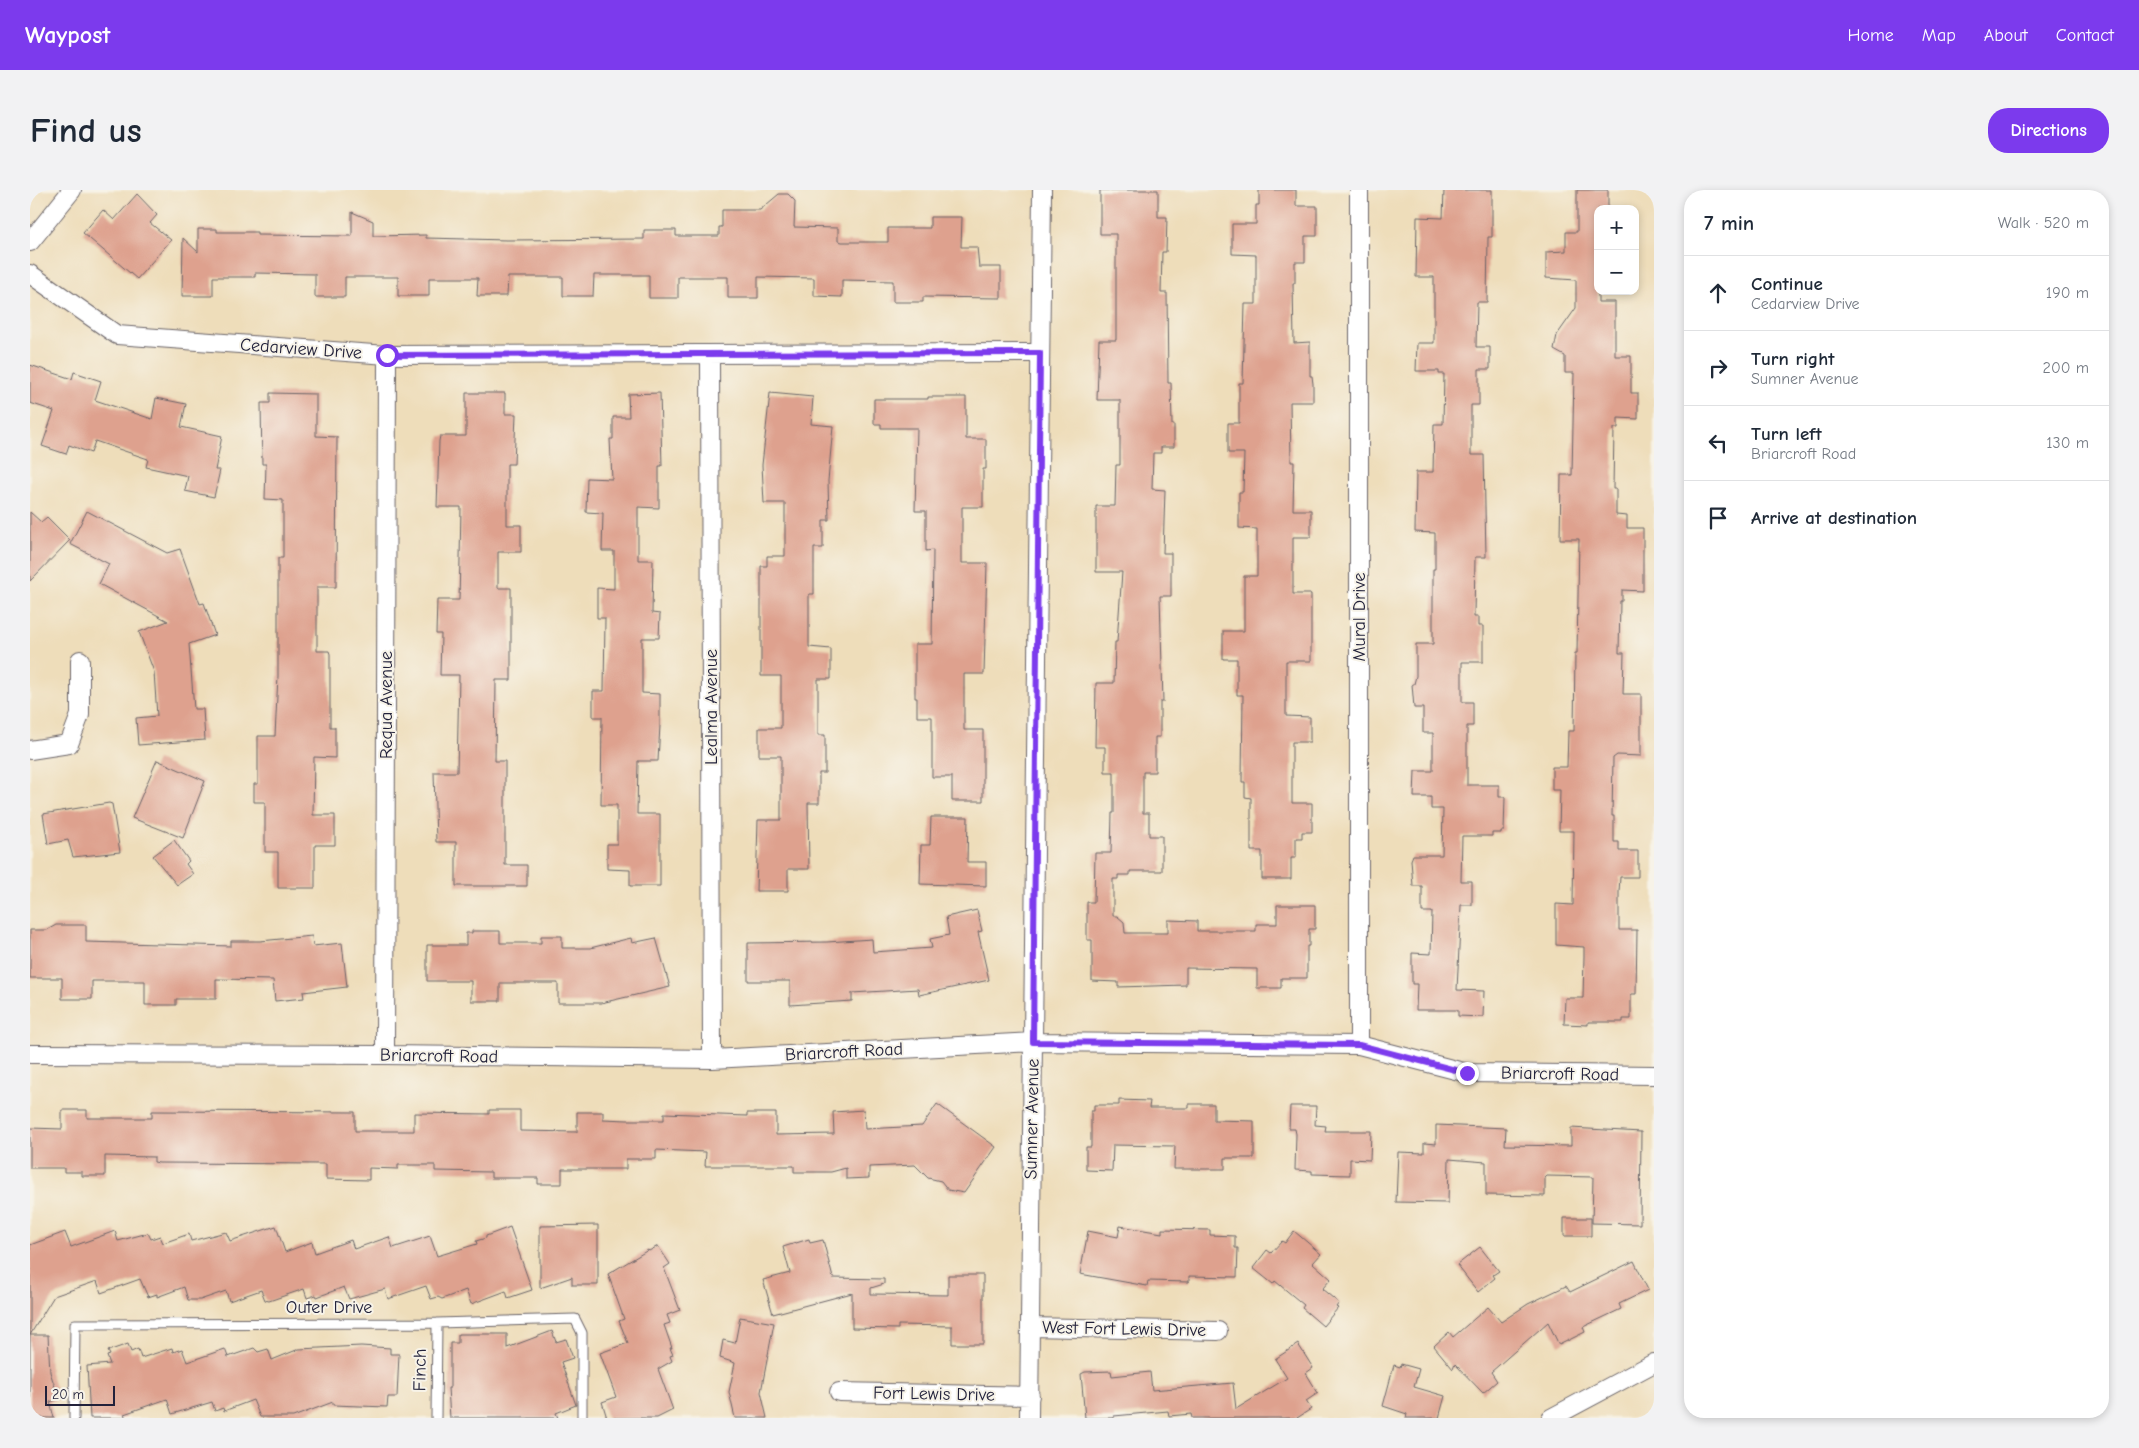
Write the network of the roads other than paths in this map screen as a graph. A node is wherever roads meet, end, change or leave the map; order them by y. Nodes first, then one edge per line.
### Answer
1 (72, 190) edge
2 (1042, 190) edge
3 (1359, 190) edge
4 (30, 242) edge
5 (30, 274) edge
6 (1040, 353) junction
7 (387, 355) junction
8 (710, 355) junction
9 (80, 660) dead end
10 (30, 750) edge
11 (1033, 1042) junction
12 (1359, 1045) junction
13 (30, 1054) edge
14 (385, 1055) junction
15 (712, 1059) junction
16 (1654, 1075) edge
17 (437, 1323) junction
18 (1030, 1327) junction
19 (1218, 1331) dead end
20 (1654, 1363) edge
21 (839, 1392) dead end
22 (1030, 1396) junction
23 (74, 1418) edge
24 (436, 1418) edge
25 (582, 1418) edge
26 (1029, 1418) edge
27 (1551, 1418) edge

1 - 4 street
2 - 6 street, Sumner Avenue
3 - 12 street, Mural Drive
5 - 7 street, Cedarview Drive
6 - 8 street, Cedarview Drive
6 - 11 street, Sumner Avenue
7 - 8 street, Cedarview Drive
7 - 14 street, Requa Avenue
8 - 15 street, Lealma Avenue
9 - 10 street
11 - 12 street, Briarcroft Road
11 - 15 street, Briarcroft Road
11 - 18 street, Sumner Avenue
12 - 16 street, Briarcroft Road
13 - 14 street, Briarcroft Road
14 - 15 street, Briarcroft Road
17 - 23 lane, Outer Drive
17 - 24 lane, Finch
17 - 25 lane, Outer Drive
18 - 19 street, West Fort Lewis Drive
18 - 22 street, Sumner Avenue
20 - 27 street
21 - 22 street, Fort Lewis Drive
22 - 26 street, Sumner Avenue

